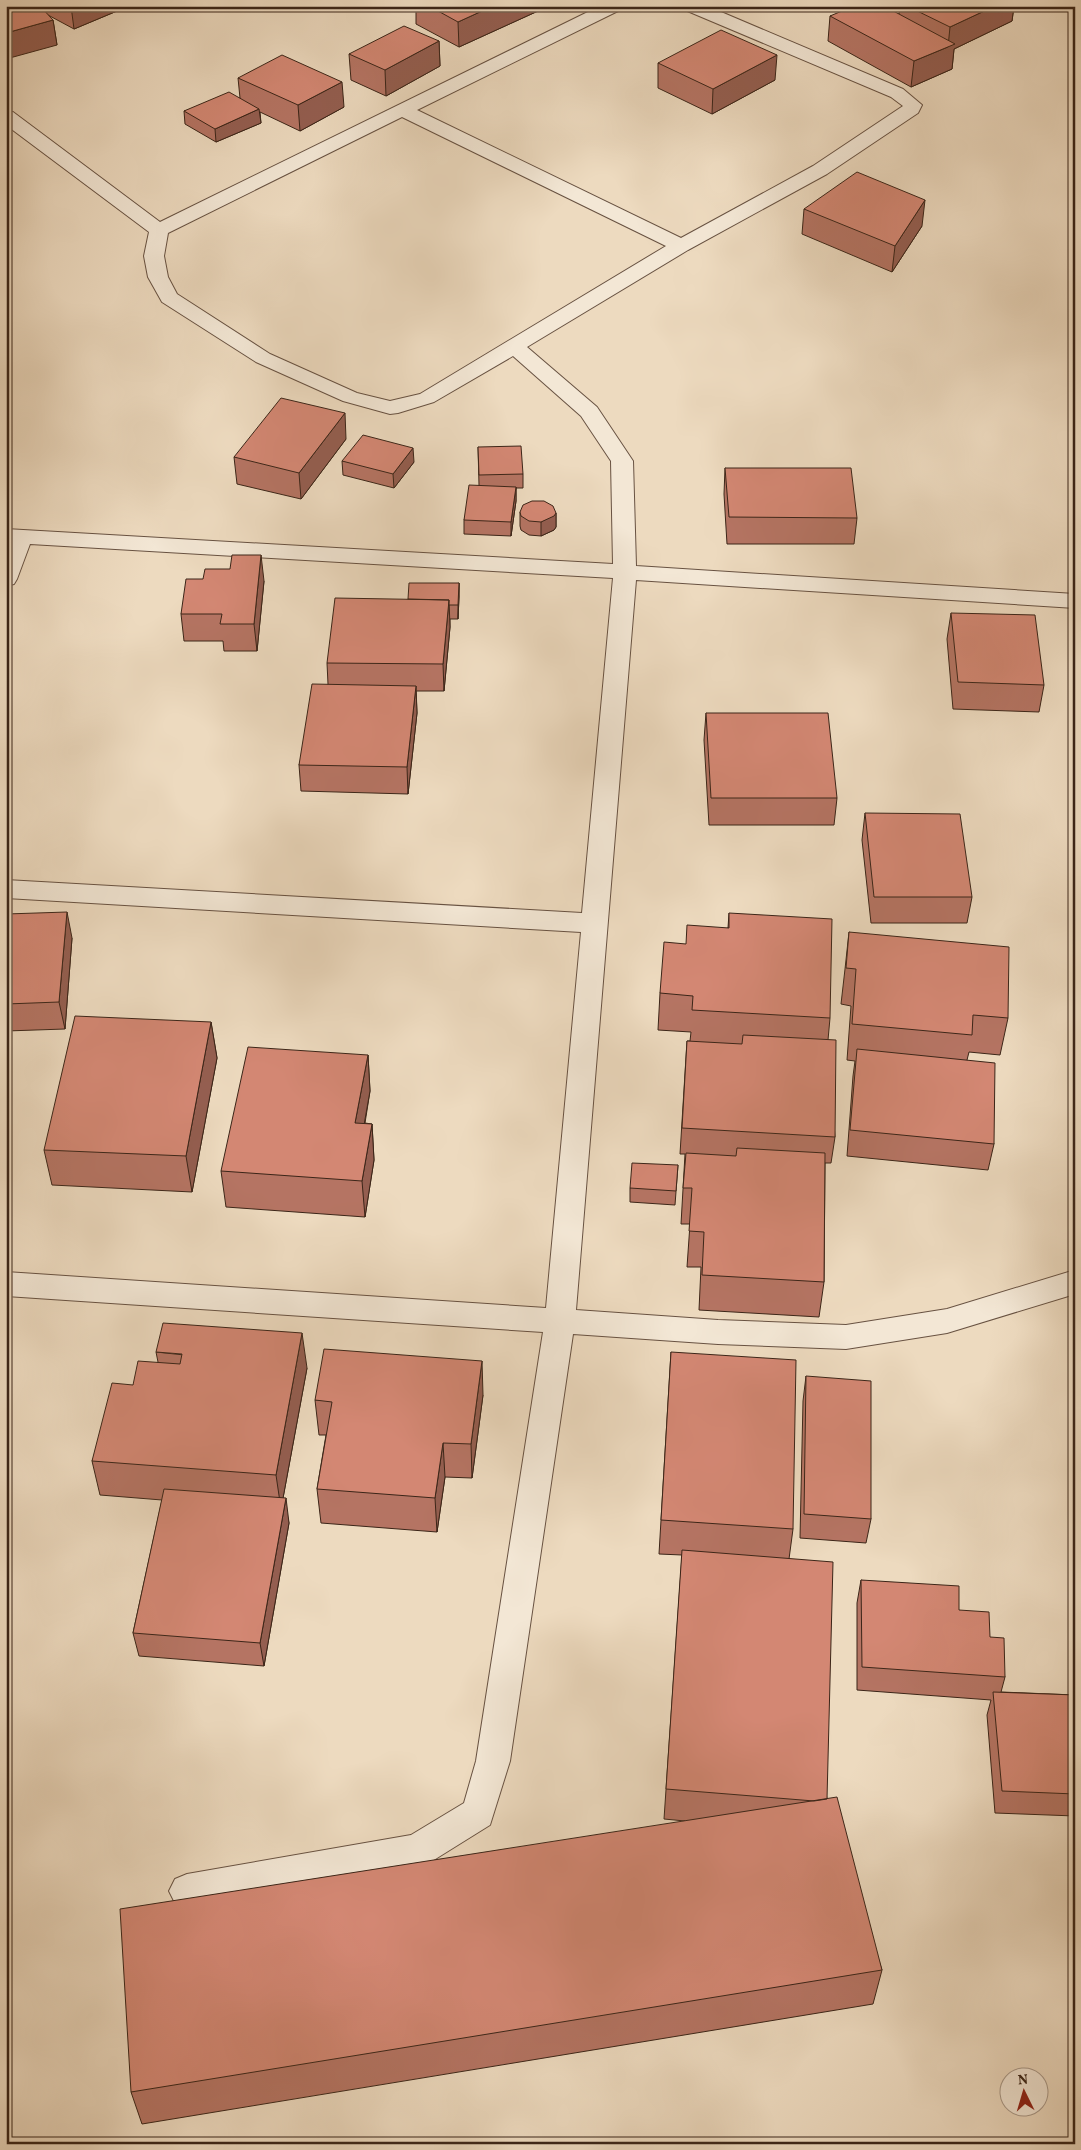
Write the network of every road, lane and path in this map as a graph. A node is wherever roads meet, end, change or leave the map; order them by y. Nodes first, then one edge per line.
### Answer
1 (614, 6) edge
2 (691, 6) edge
3 (402, 110) junction
4 (6, 116) edge
5 (159, 230) junction
6 (681, 246) junction
7 (514, 346) junction
8 (14, 537) edge
9 (625, 571) junction
10 (6, 579) edge
11 (1075, 602) edge
12 (6, 889) edge
13 (594, 923) junction
14 (1075, 1282) edge
15 (6, 1284) edge
16 (560, 1321) junction
17 (187, 1891) dead end

1 - 3 street
2 - 6 street
3 - 5 street
3 - 6 street
4 - 5 street
5 - 7 street
6 - 7 street
7 - 9 street
8 - 9 street
8 - 10 street
9 - 11 street
9 - 13 street
12 - 13 street
13 - 16 street
14 - 16 street
15 - 16 street
16 - 17 street

